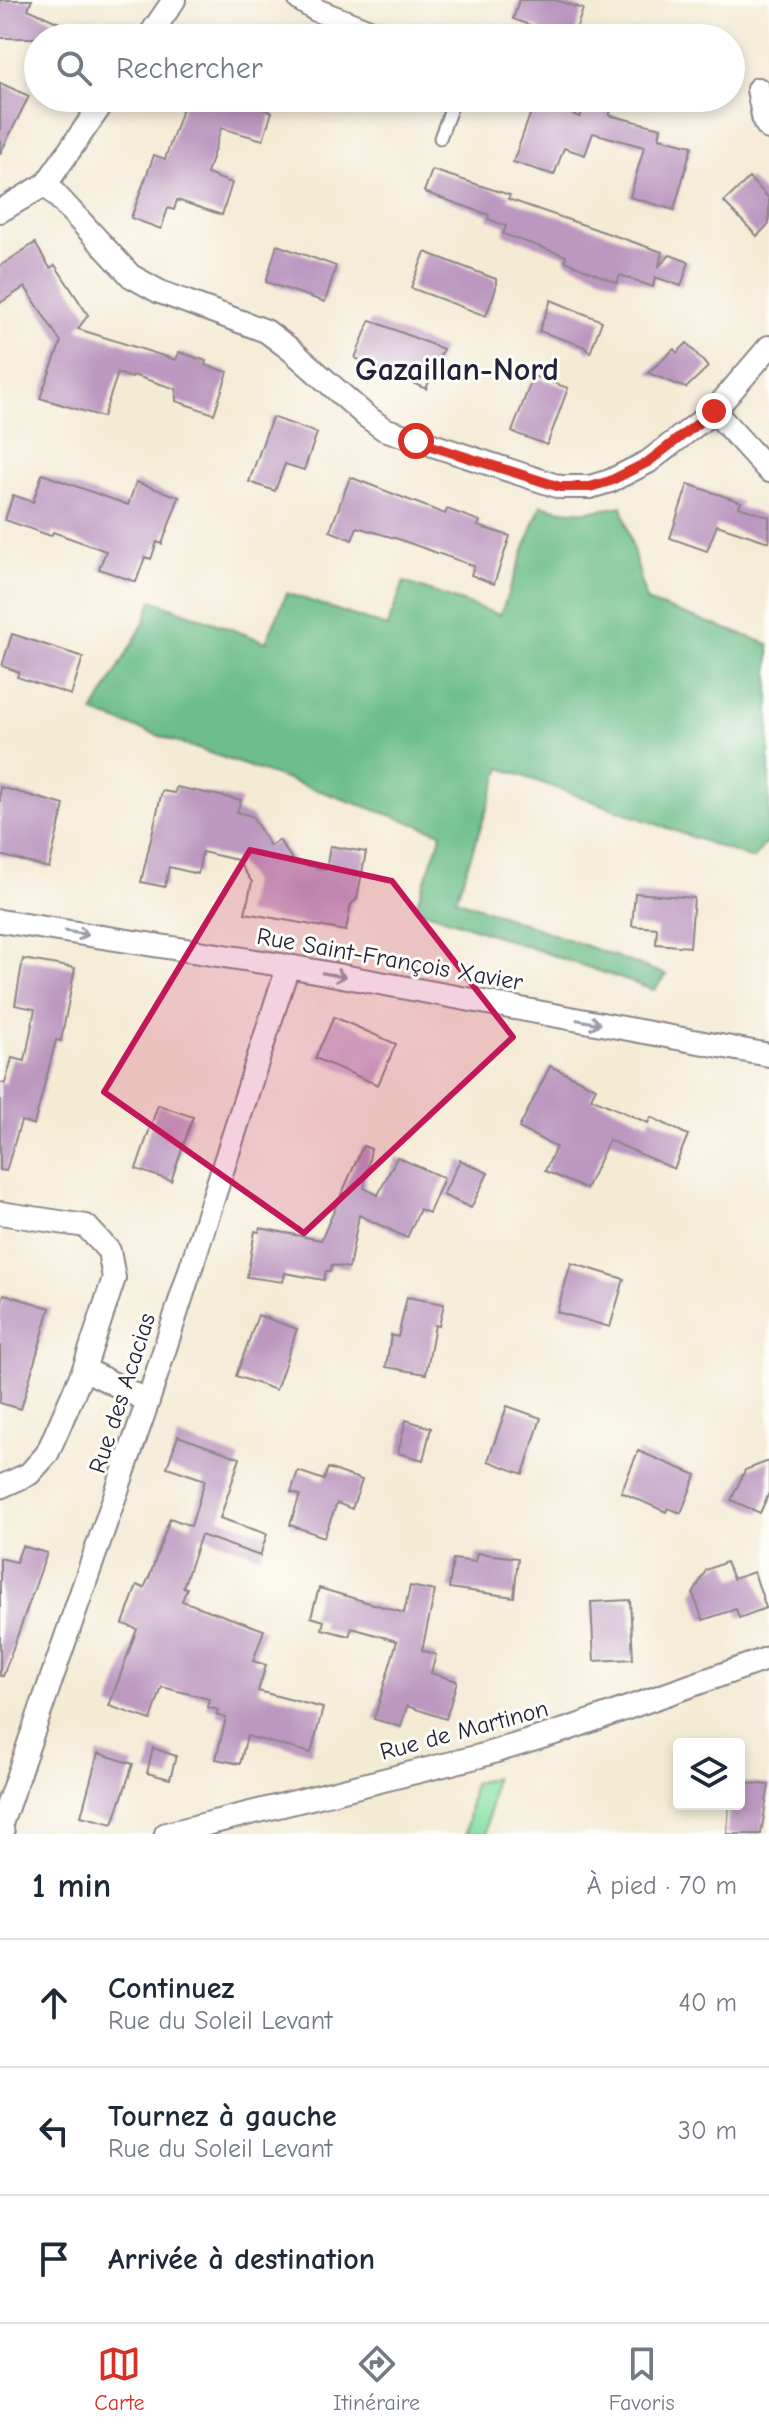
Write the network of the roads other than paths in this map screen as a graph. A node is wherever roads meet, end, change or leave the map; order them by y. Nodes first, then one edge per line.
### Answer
1 (174, 0) edge
2 (300, 0) edge
3 (158, 24) edge
4 (352, 24) edge
5 (758, 89) dead end
6 (96, 112) edge
7 (450, 112) edge
8 (769, 128) edge
9 (440, 138) dead end
10 (46, 184) junction
11 (0, 211) edge
12 (769, 347) edge
13 (714, 411) junction
14 (769, 471) edge
15 (0, 921) edge
16 (288, 966) junction
17 (769, 1055) edge
18 (0, 1213) edge
19 (84, 1369) junction
20 (148, 1401) junction
21 (0, 1487) edge
22 (769, 1658) edge
23 (3, 1834) edge
24 (166, 1834) edge

1 - 3 street
2 - 4 street
5 - 8 street
6 - 10 street
7 - 9 lane
10 - 11 street
10 - 13 street
12 - 13 street
13 - 14 street
15 -> 16 street, Rue Saint-François Xavier
16 -> 17 street, Rue Saint-François Xavier
16 - 20 street, Rue des Acacias
18 - 19 street
19 - 20 street
19 - 21 street
20 - 23 street, Rue des Acacias
22 - 24 street, Rue de Martinon

